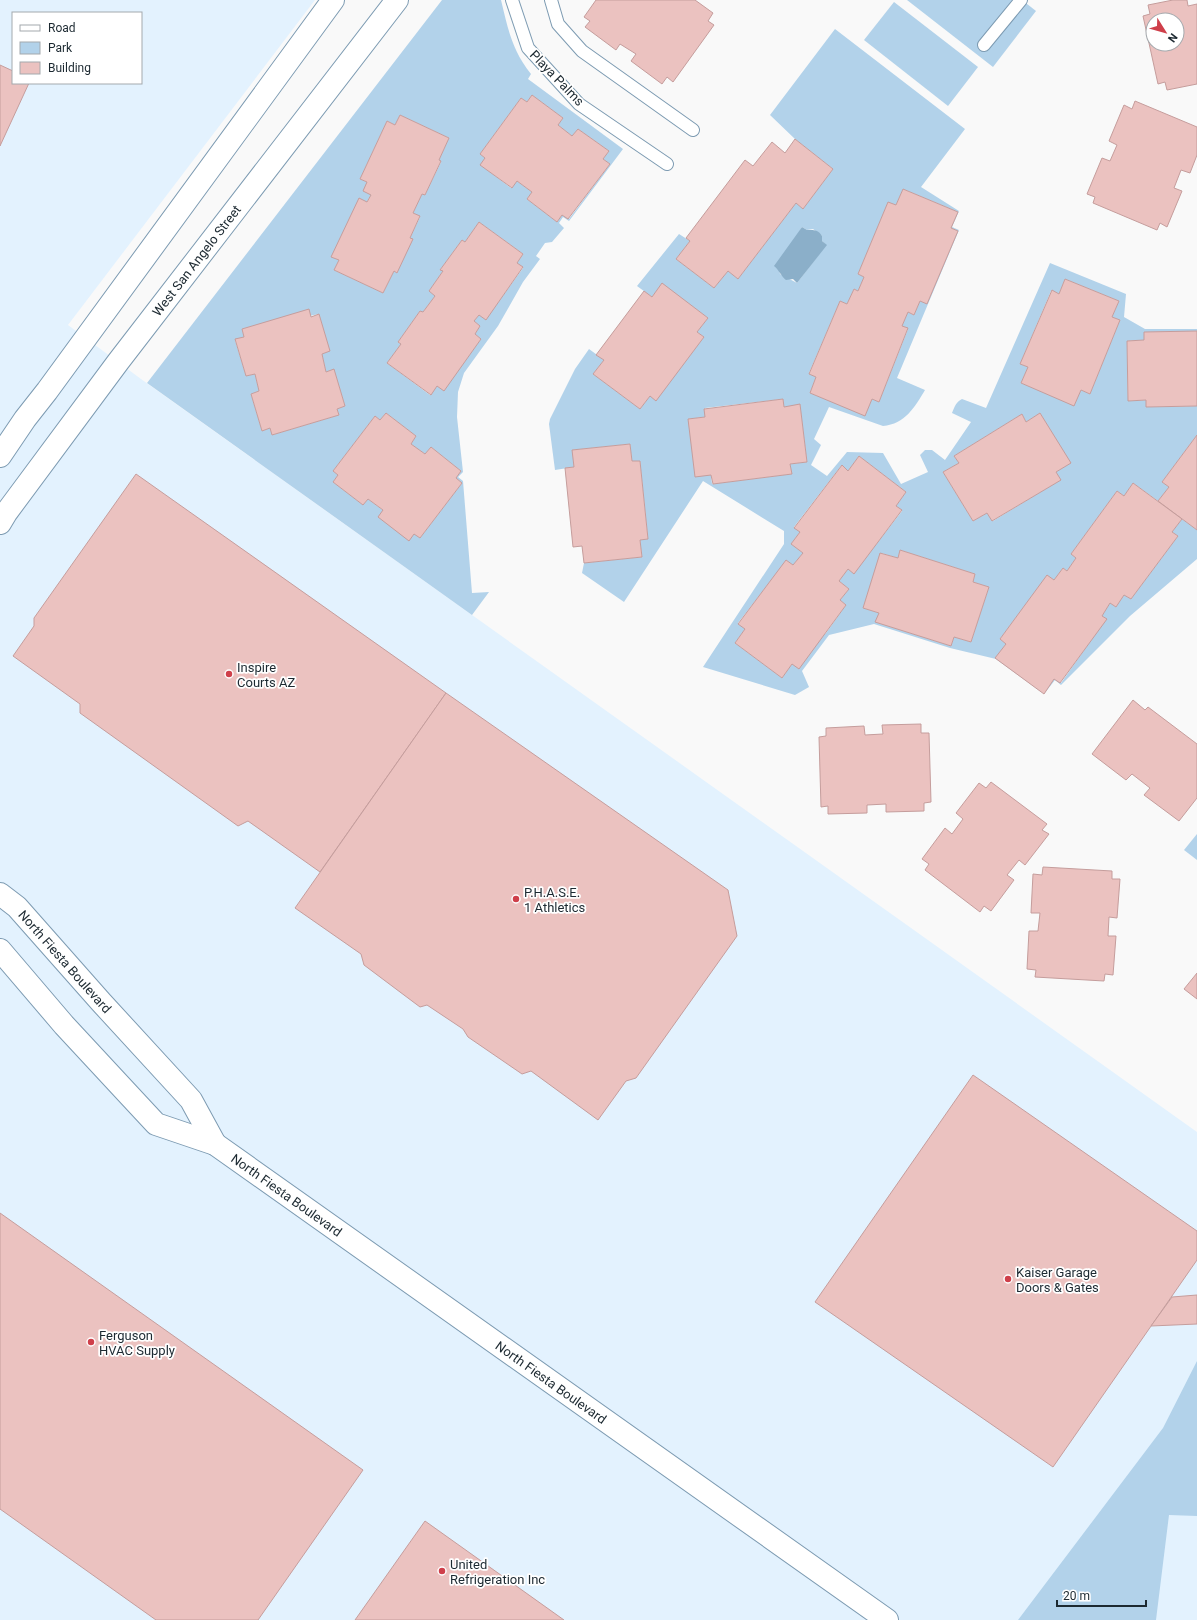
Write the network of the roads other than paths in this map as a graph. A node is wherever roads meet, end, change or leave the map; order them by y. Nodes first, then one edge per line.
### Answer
1 (333, 0) edge
2 (397, 0) edge
3 (512, 0) edge
4 (550, 0) edge
5 (1020, 0) edge
6 (984, 45) dead end
7 (693, 130) dead end
8 (667, 164) dead end
9 (0, 456) edge
10 (0, 523) edge
11 (0, 894) edge
12 (0, 950) edge
13 (215, 1144) junction
14 (887, 1620) edge

1 - 9 street
2 - 10 street, West San Angelo Street
3 - 8 lane, Playa Palms
4 - 7 lane
5 - 6 lane
11 - 13 street, North Fiesta Boulevard
12 - 13 street, North Fiesta Boulevard
13 - 14 street, North Fiesta Boulevard

